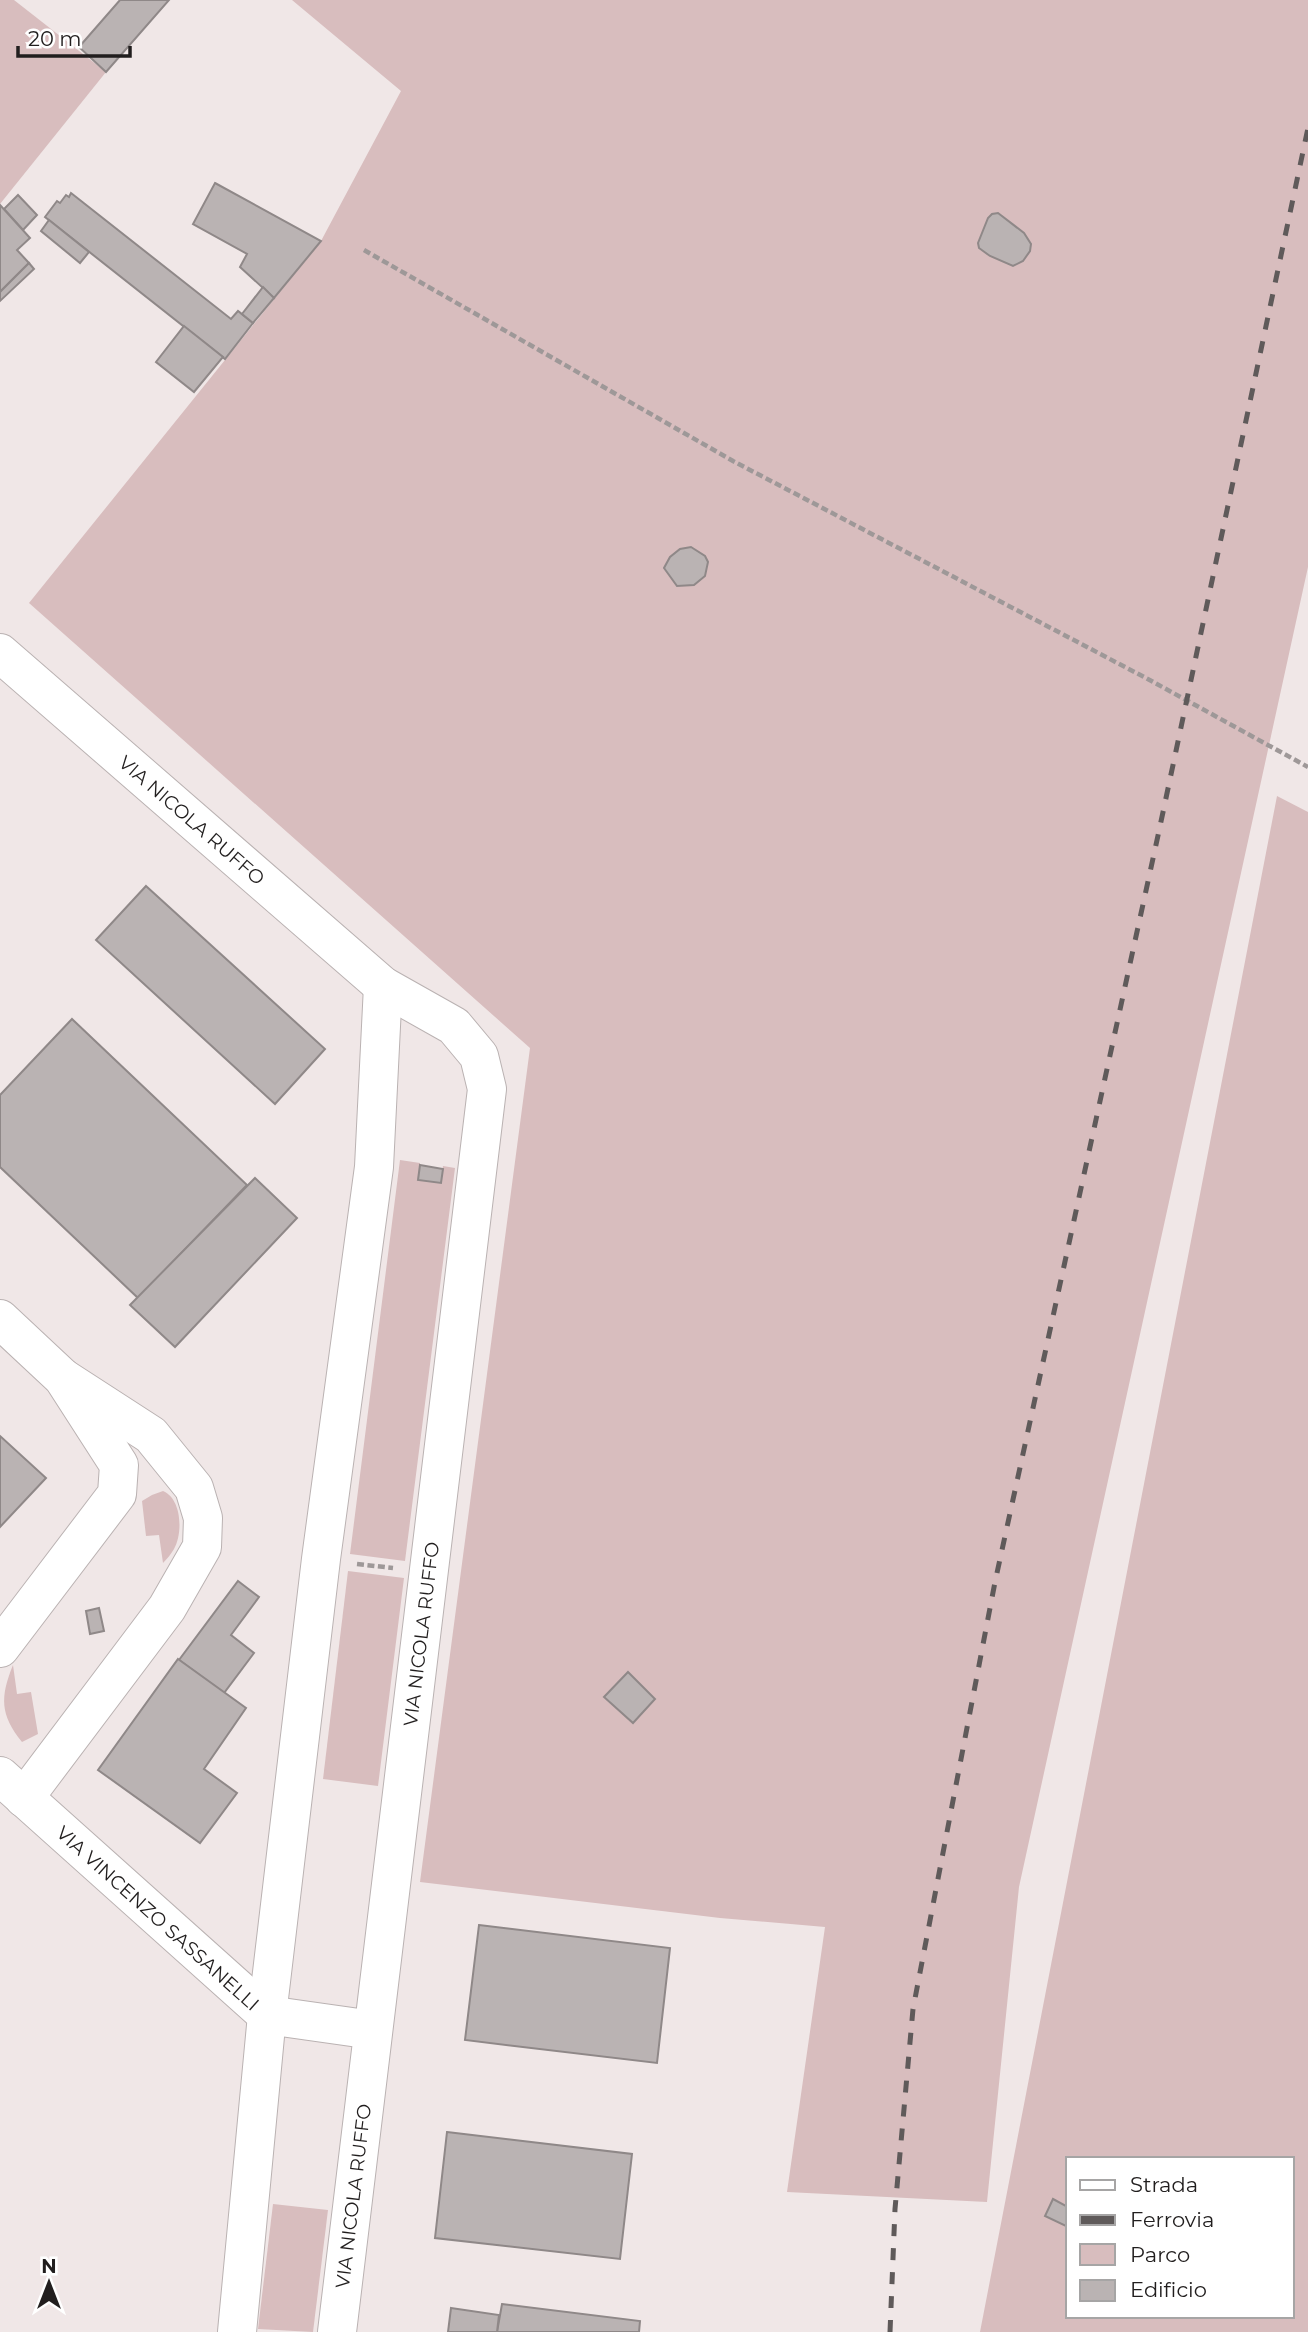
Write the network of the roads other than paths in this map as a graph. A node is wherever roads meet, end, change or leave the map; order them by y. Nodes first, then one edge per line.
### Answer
1 (0, 653) edge
2 (383, 986) junction
3 (0, 1319) edge
4 (62, 1378) junction
5 (0, 1648) edge
6 (12, 1787) edge
7 (267, 2015) junction
8 (373, 2030) junction
9 (237, 2332) edge
10 (337, 2332) edge

1 - 2 street, VIA NICOLA RUFFO
2 - 7 street
2 - 8 street, VIA NICOLA RUFFO
3 - 4 street
4 - 5 street
4 - 6 street
6 - 7 street, VIA VINCENZO SASSANELLI
7 - 8 street, VIA VINCENZO SASSANELLI
7 - 9 street
8 - 10 street, VIA NICOLA RUFFO

